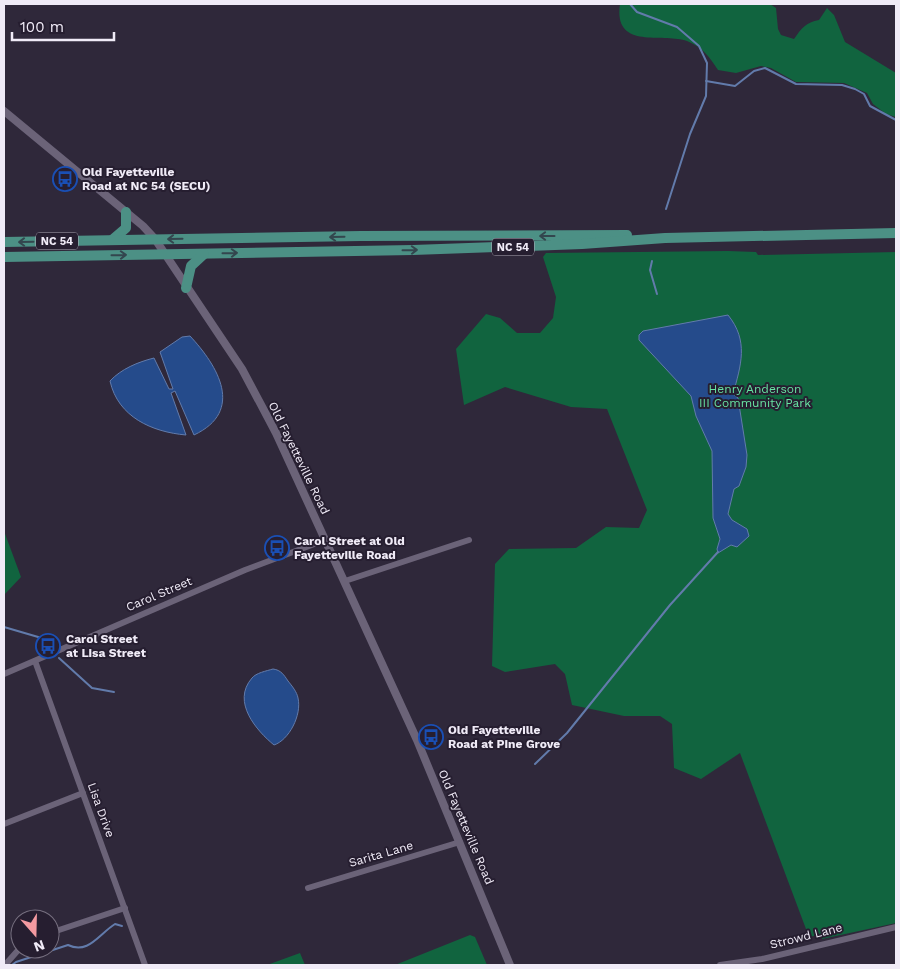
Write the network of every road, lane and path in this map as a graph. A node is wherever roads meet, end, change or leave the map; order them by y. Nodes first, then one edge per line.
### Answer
1 (4, 110) edge
2 (126, 212) junction
3 (896, 233) edge
4 (665, 238) junction
5 (155, 240) junction
6 (110, 241) junction
7 (4, 242) edge
8 (205, 253) junction
9 (164, 255) junction
10 (4, 257) edge
11 (186, 288) junction
12 (325, 540) junction
13 (469, 540) dead end
14 (345, 581) junction
15 (35, 661) junction
16 (4, 674) edge
17 (83, 793) junction
18 (4, 824) edge
19 (460, 842) junction
20 (308, 888) dead end
21 (125, 908) junction
22 (896, 927) edge
23 (60, 930) edge
24 (146, 965) edge
25 (510, 965) edge
26 (720, 965) edge

1 - 2 street, Old Fayetteville Road
2 - 5 street, Old Fayetteville Road
2 - 6 highway
3 - 4 highway, NC 54
4 -> 5 highway, NC 54
8 -> 4 highway, NC 54
5 - 6 highway, NC 54
5 - 9 street, Old Fayetteville Road
6 -> 7 highway, NC 54
8 - 9 highway, NC 54
8 - 11 highway
10 -> 9 highway, NC 54
9 - 11 street, Old Fayetteville Road
11 - 12 street, Old Fayetteville Road
12 - 14 street, Old Fayetteville Road
12 - 15 street, Carol Street
13 - 14 street
14 - 19 street, Old Fayetteville Road
15 - 16 street, Carol Street
15 - 17 street, Lisa Drive
17 - 18 street
17 - 21 street, Lisa Drive
19 - 20 street, Sarita Lane
19 - 25 street, Old Fayetteville Road
21 - 23 street
21 - 24 street, Lisa Drive
22 - 26 street, Strowd Lane

